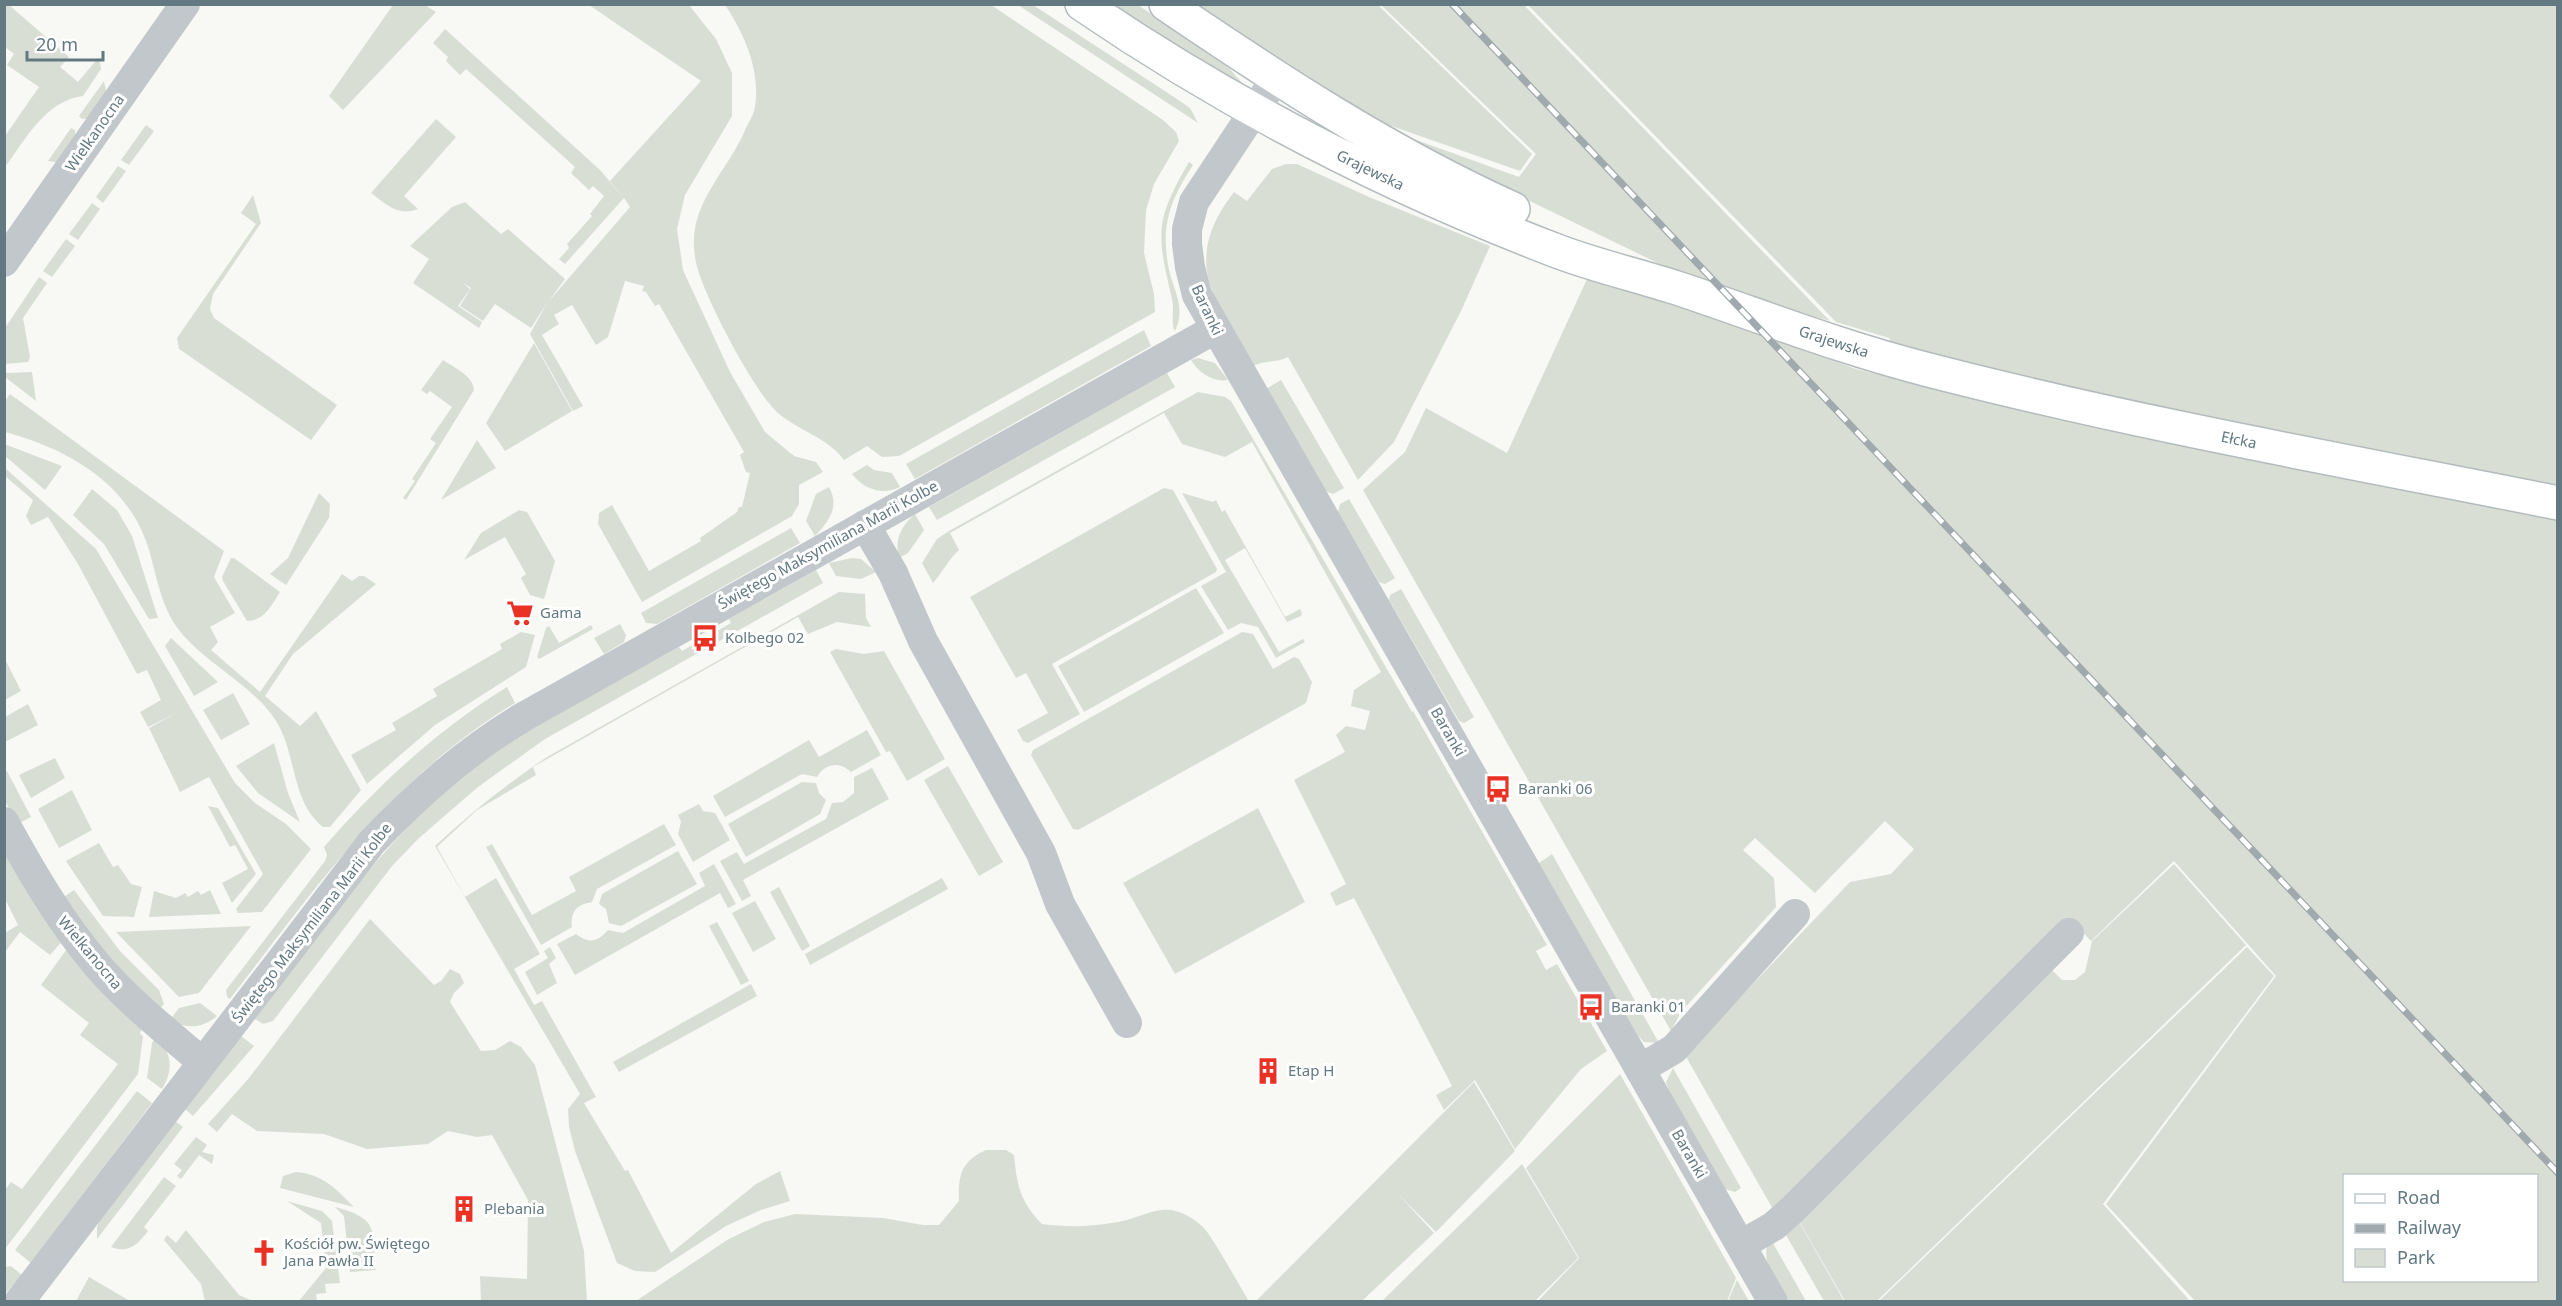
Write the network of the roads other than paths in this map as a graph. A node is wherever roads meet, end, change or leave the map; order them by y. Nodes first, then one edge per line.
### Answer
1 (186, 4) edge
2 (1082, 4) edge
3 (1166, 4) edge
4 (1276, 78) junction
5 (1255, 112) junction
6 (4, 262) edge
7 (1679, 289) junction
8 (1215, 329) junction
9 (1922, 369) joint
10 (2558, 503) edge
11 (865, 525) junction
12 (4, 822) edge
13 (1795, 914) dead end
14 (2069, 933) dead end
15 (1127, 1023) dead end
16 (202, 1062) junction
17 (1640, 1069) junction
18 (1741, 1245) junction
19 (19, 1302) edge
20 (1773, 1302) edge

1 - 6 street, Wielkanocna
2 - 5 main road, Grajewska
3 - 4 main road, Grajewska
4 - 5 street, Baranki
4 - 7 main road, Grajewska
5 - 7 main road, Grajewska
5 - 8 street, Baranki
7 - 9 main road, Grajewska
8 - 11 street, Świętego Maksymiliana Marii Kolbe
8 - 17 street, Baranki
9 - 10 main road, Ełcka
11 - 15 street
11 - 16 street, Świętego Maksymiliana Marii Kolbe
12 - 16 street, Wielkanocna
13 - 17 street
14 - 18 street
16 - 19 street, Świętego Maksymiliana Marii Kolbe
17 - 18 street, Baranki
18 - 20 street, Baranki

